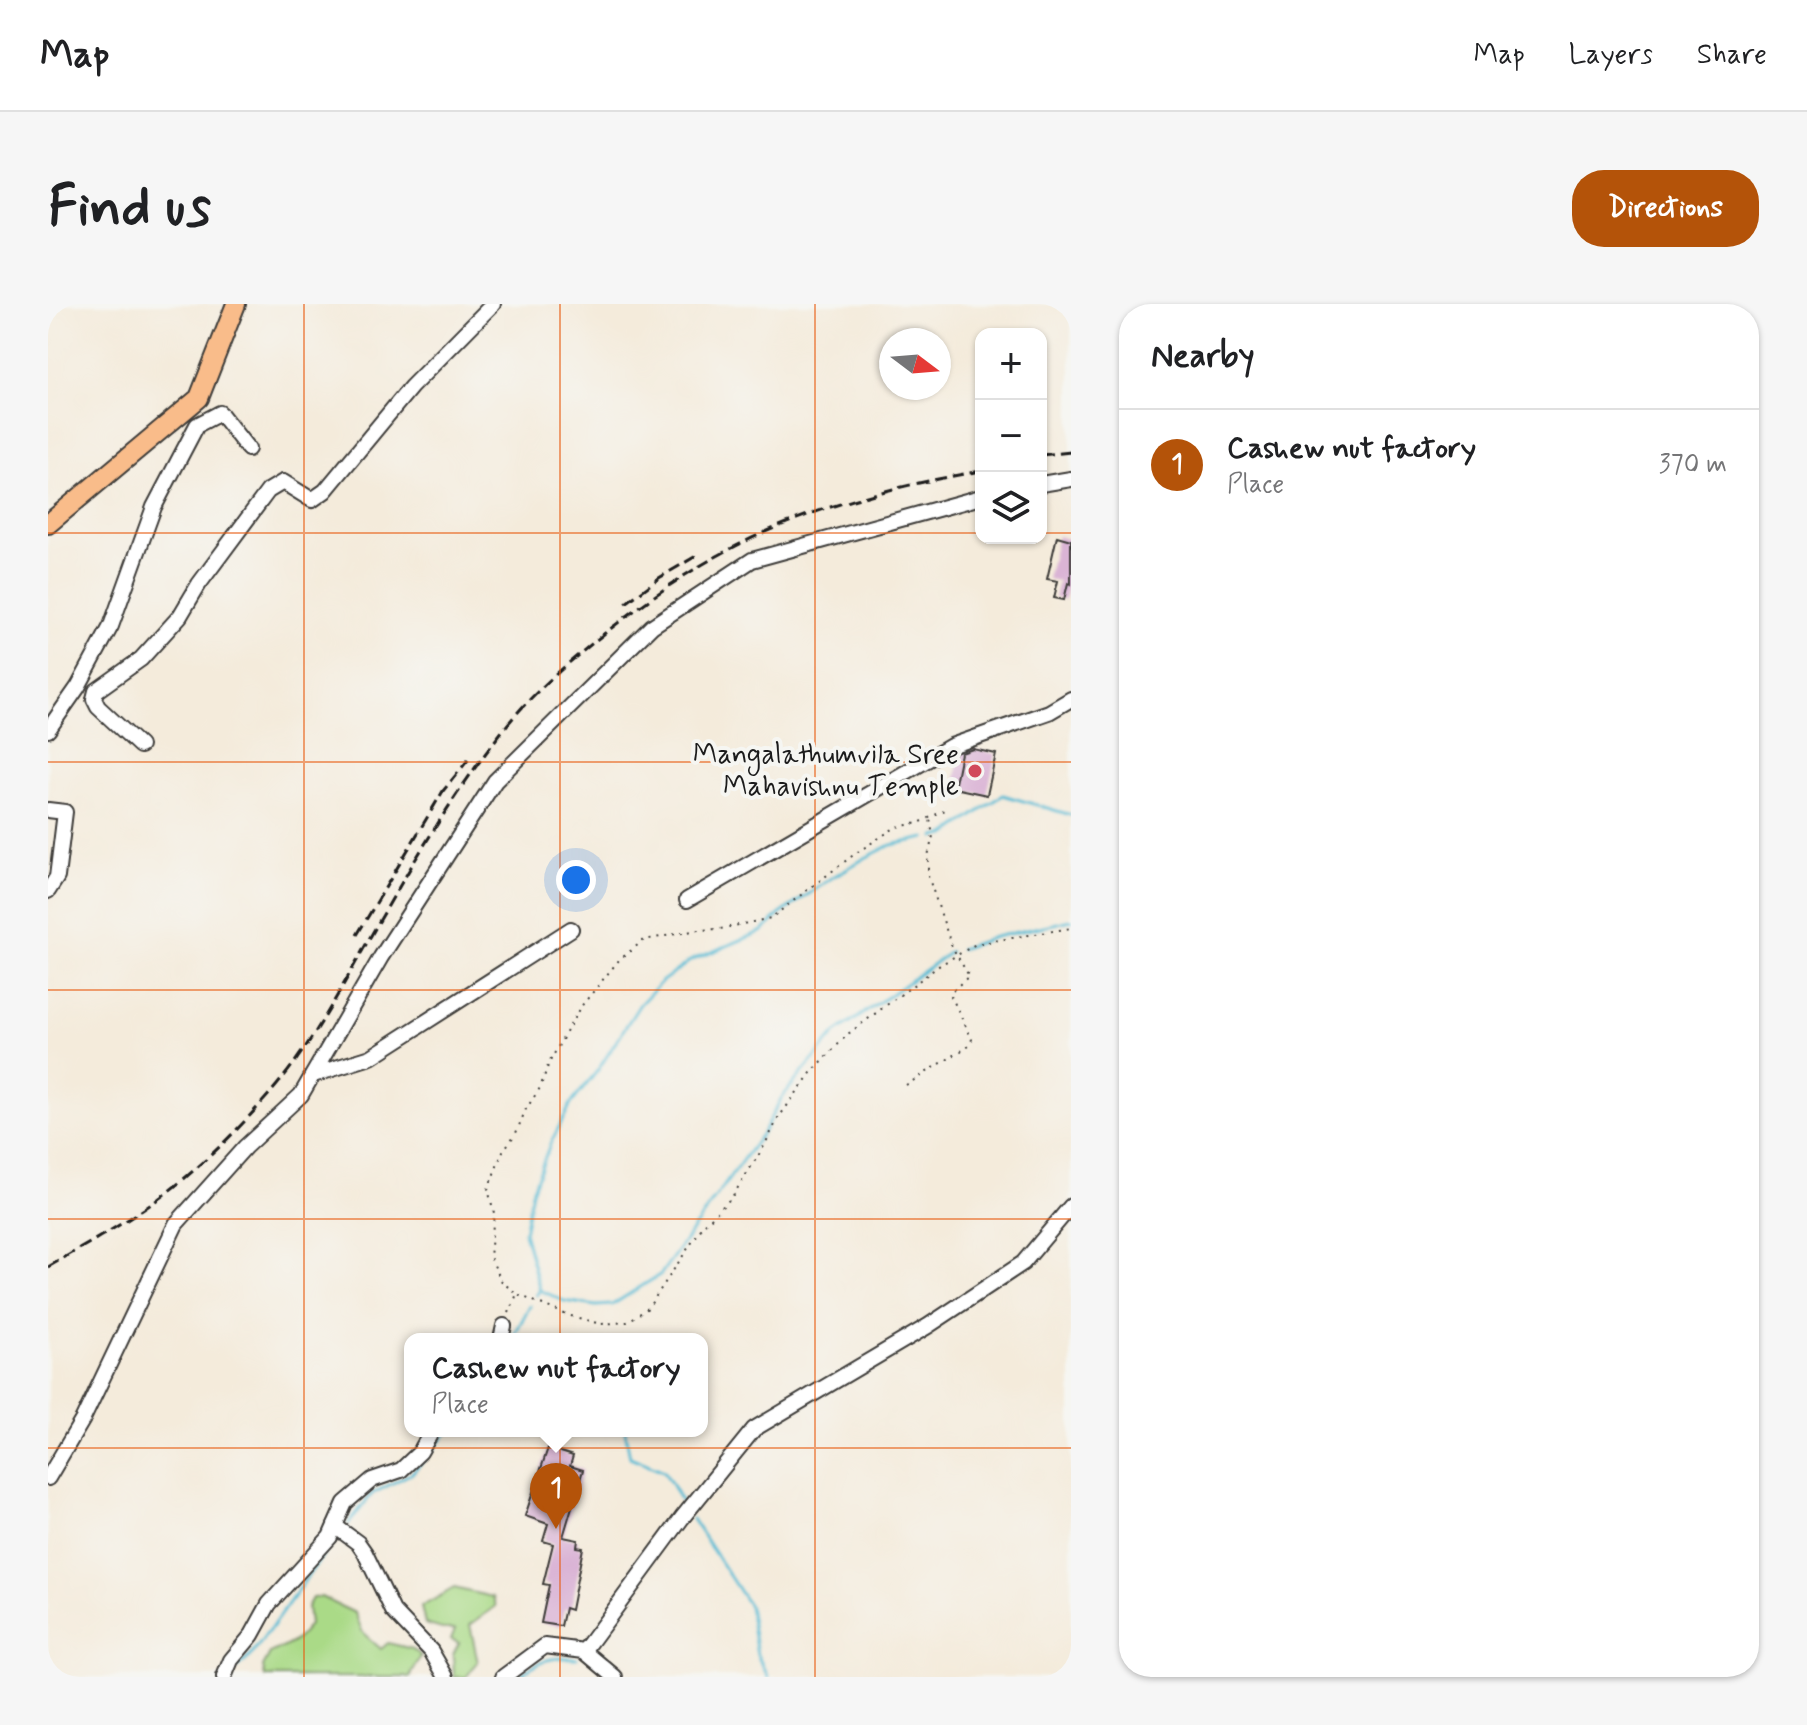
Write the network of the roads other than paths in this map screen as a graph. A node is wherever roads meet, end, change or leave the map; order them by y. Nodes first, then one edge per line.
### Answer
1 (236, 304) edge
2 (493, 304) edge
3 (248, 449) dead end
4 (1071, 479) edge
5 (1047, 483) edge
6 (975, 499) edge
7 (48, 524) edge
8 (1071, 699) edge
9 (48, 730) edge
10 (140, 746) dead end
11 (48, 810) edge
12 (48, 891) edge
13 (687, 900) dead end
14 (571, 929) dead end
15 (313, 1075) junction
16 (1071, 1206) edge
17 (429, 1437) edge
18 (48, 1478) edge
19 (335, 1526) junction
20 (584, 1651) junction
21 (224, 1677) edge
22 (446, 1677) edge
23 (503, 1677) edge
24 (615, 1677) edge

1 - 7 main road
2 - 10 street
3 - 9 street
4 - 5 street
6 - 15 street
8 - 13 street
11 - 12 street
14 - 15 street
15 - 18 street
16 - 20 street
17 - 19 street
19 - 21 street
19 - 22 street
20 - 23 street
20 - 24 street

